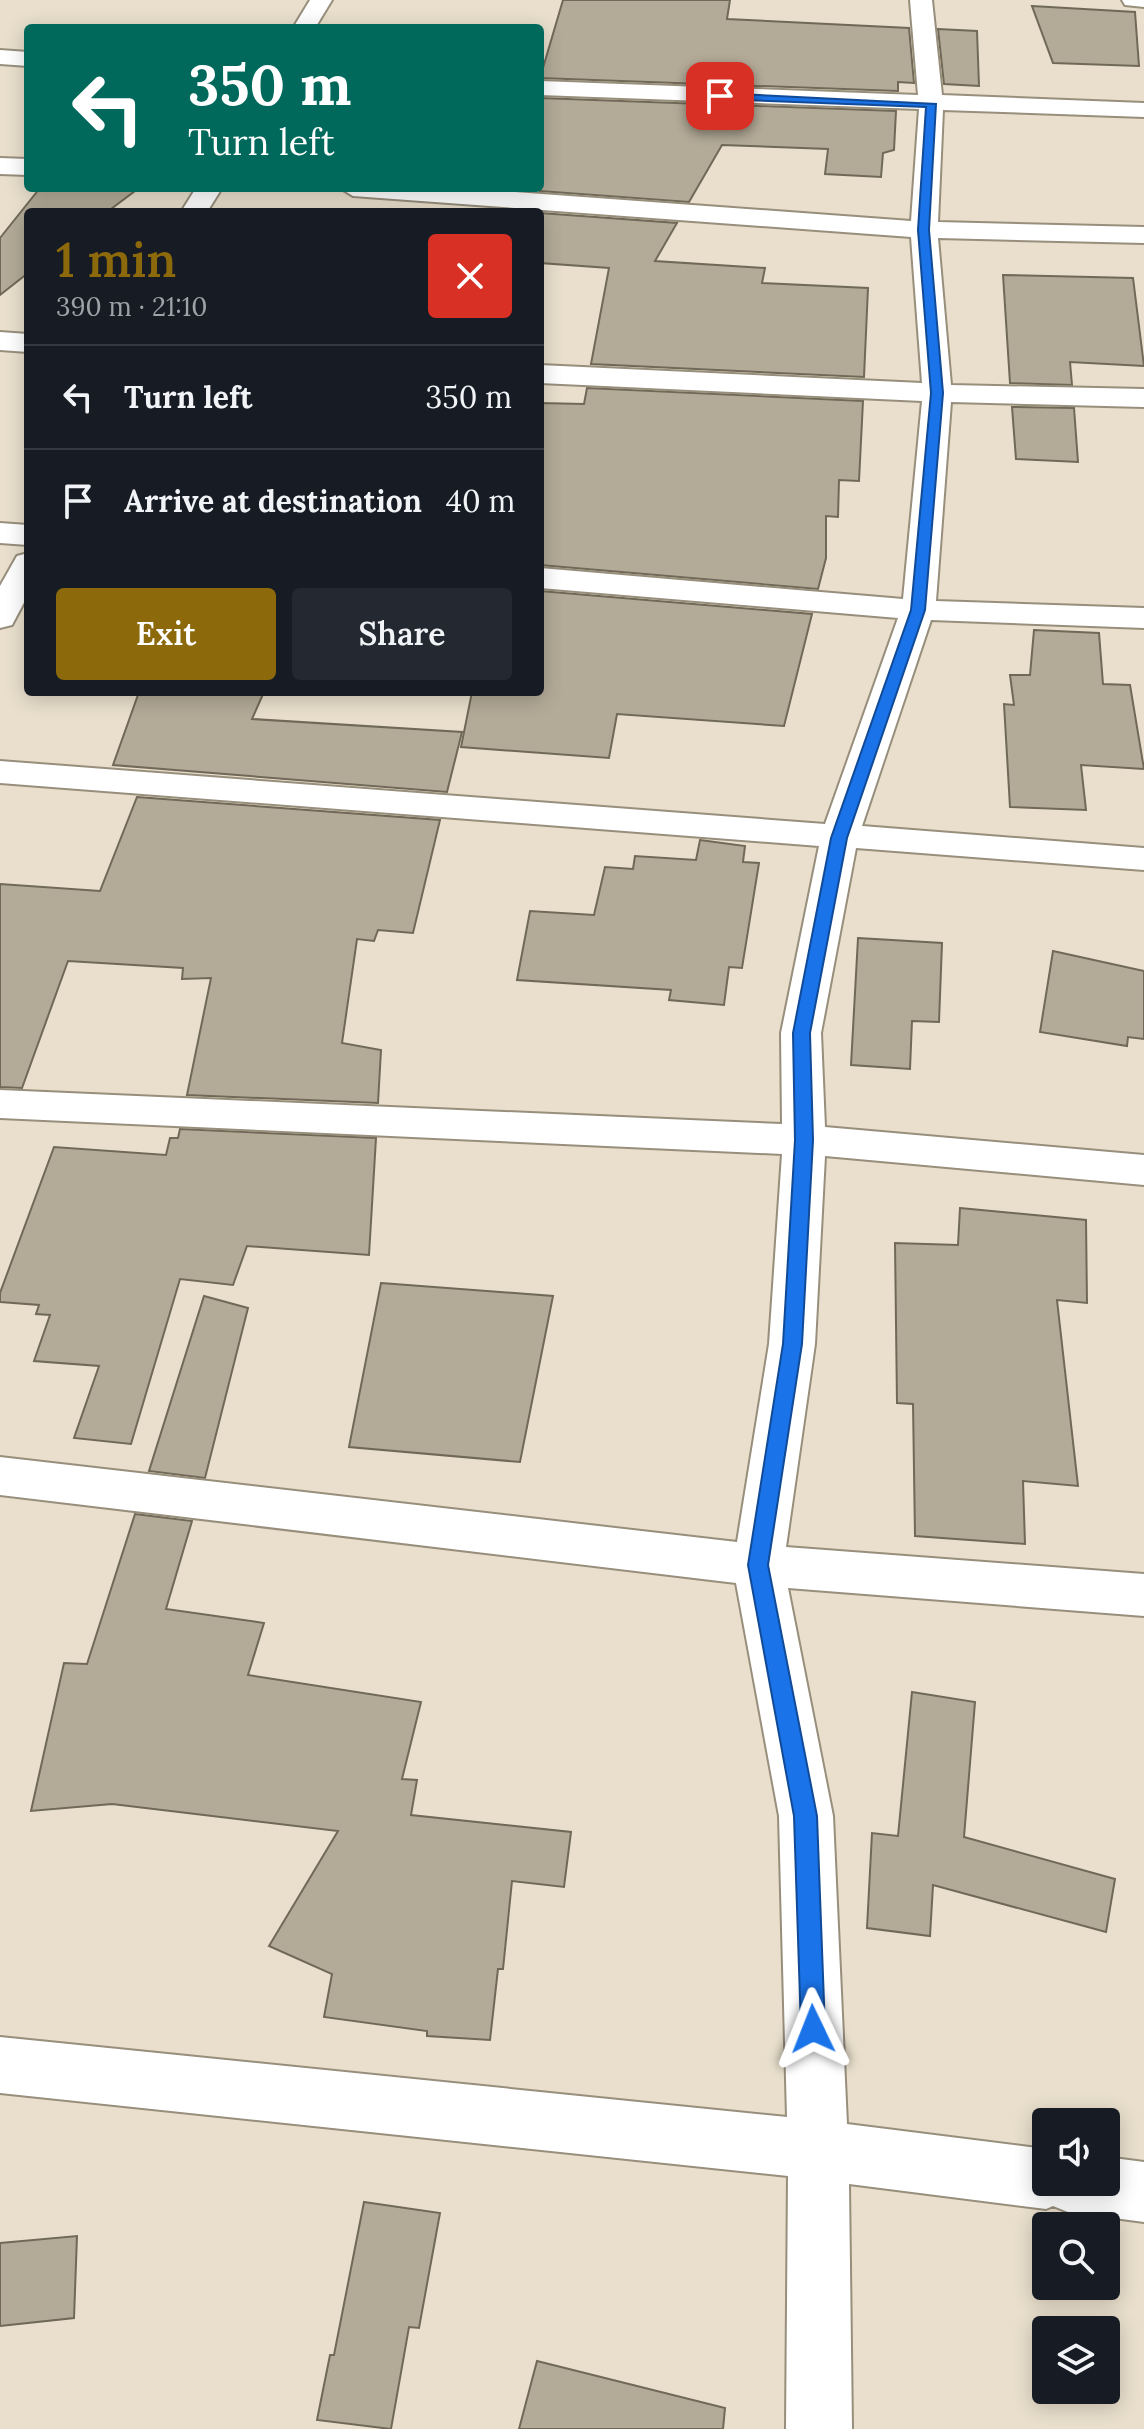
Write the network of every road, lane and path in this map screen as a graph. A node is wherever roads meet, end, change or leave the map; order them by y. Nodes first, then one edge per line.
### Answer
1 (321, 0) edge
2 (921, 0) edge
3 (1133, 0) edge
4 (1144, 0) edge
5 (306, 24) edge
6 (0, 57) edge
7 (24, 59) edge
8 (544, 88) edge
9 (931, 104) junction
10 (1144, 110) edge
11 (0, 166) edge
12 (24, 167) edge
13 (407, 192) edge
14 (924, 230) junction
15 (1144, 235) edge
16 (0, 341) edge
17 (24, 343) edge
18 (544, 374) edge
19 (937, 393) junction
20 (1144, 398) edge
21 (0, 533) edge
22 (24, 535) edge
23 (24, 571) edge
24 (544, 578) edge
25 (918, 610) junction
26 (0, 618) edge
27 (1144, 618) edge
28 (0, 772) edge
29 (839, 838) junction
30 (1144, 859) edge
31 (0, 1104) edge
32 (804, 1140) junction
33 (1144, 1170) edge
34 (0, 1476) edge
35 (758, 1565) junction
36 (1144, 1595) edge
37 (0, 2065) edge
38 (818, 2150) junction
39 (1032, 2177) edge
40 (1120, 2189) edge
41 (1144, 2192) edge
42 (819, 2429) edge

1 - 5 street
2 - 9 street
3 - 4 street
6 - 7 street
8 - 9 street
9 - 10 street
9 - 14 street
11 - 12 street
13 - 14 street
14 - 15 street
14 - 19 street
16 - 17 street
18 - 19 street
19 - 20 street
19 - 25 street
21 - 22 street
23 - 26 street
24 - 25 street
25 - 27 street
25 - 29 street
28 - 29 street
29 - 30 street
29 - 32 street
31 - 32 street
32 - 33 street
32 - 35 street
34 - 35 street
35 - 36 street
35 - 38 street
37 - 38 street
38 - 39 street
38 - 42 street
40 - 41 street

